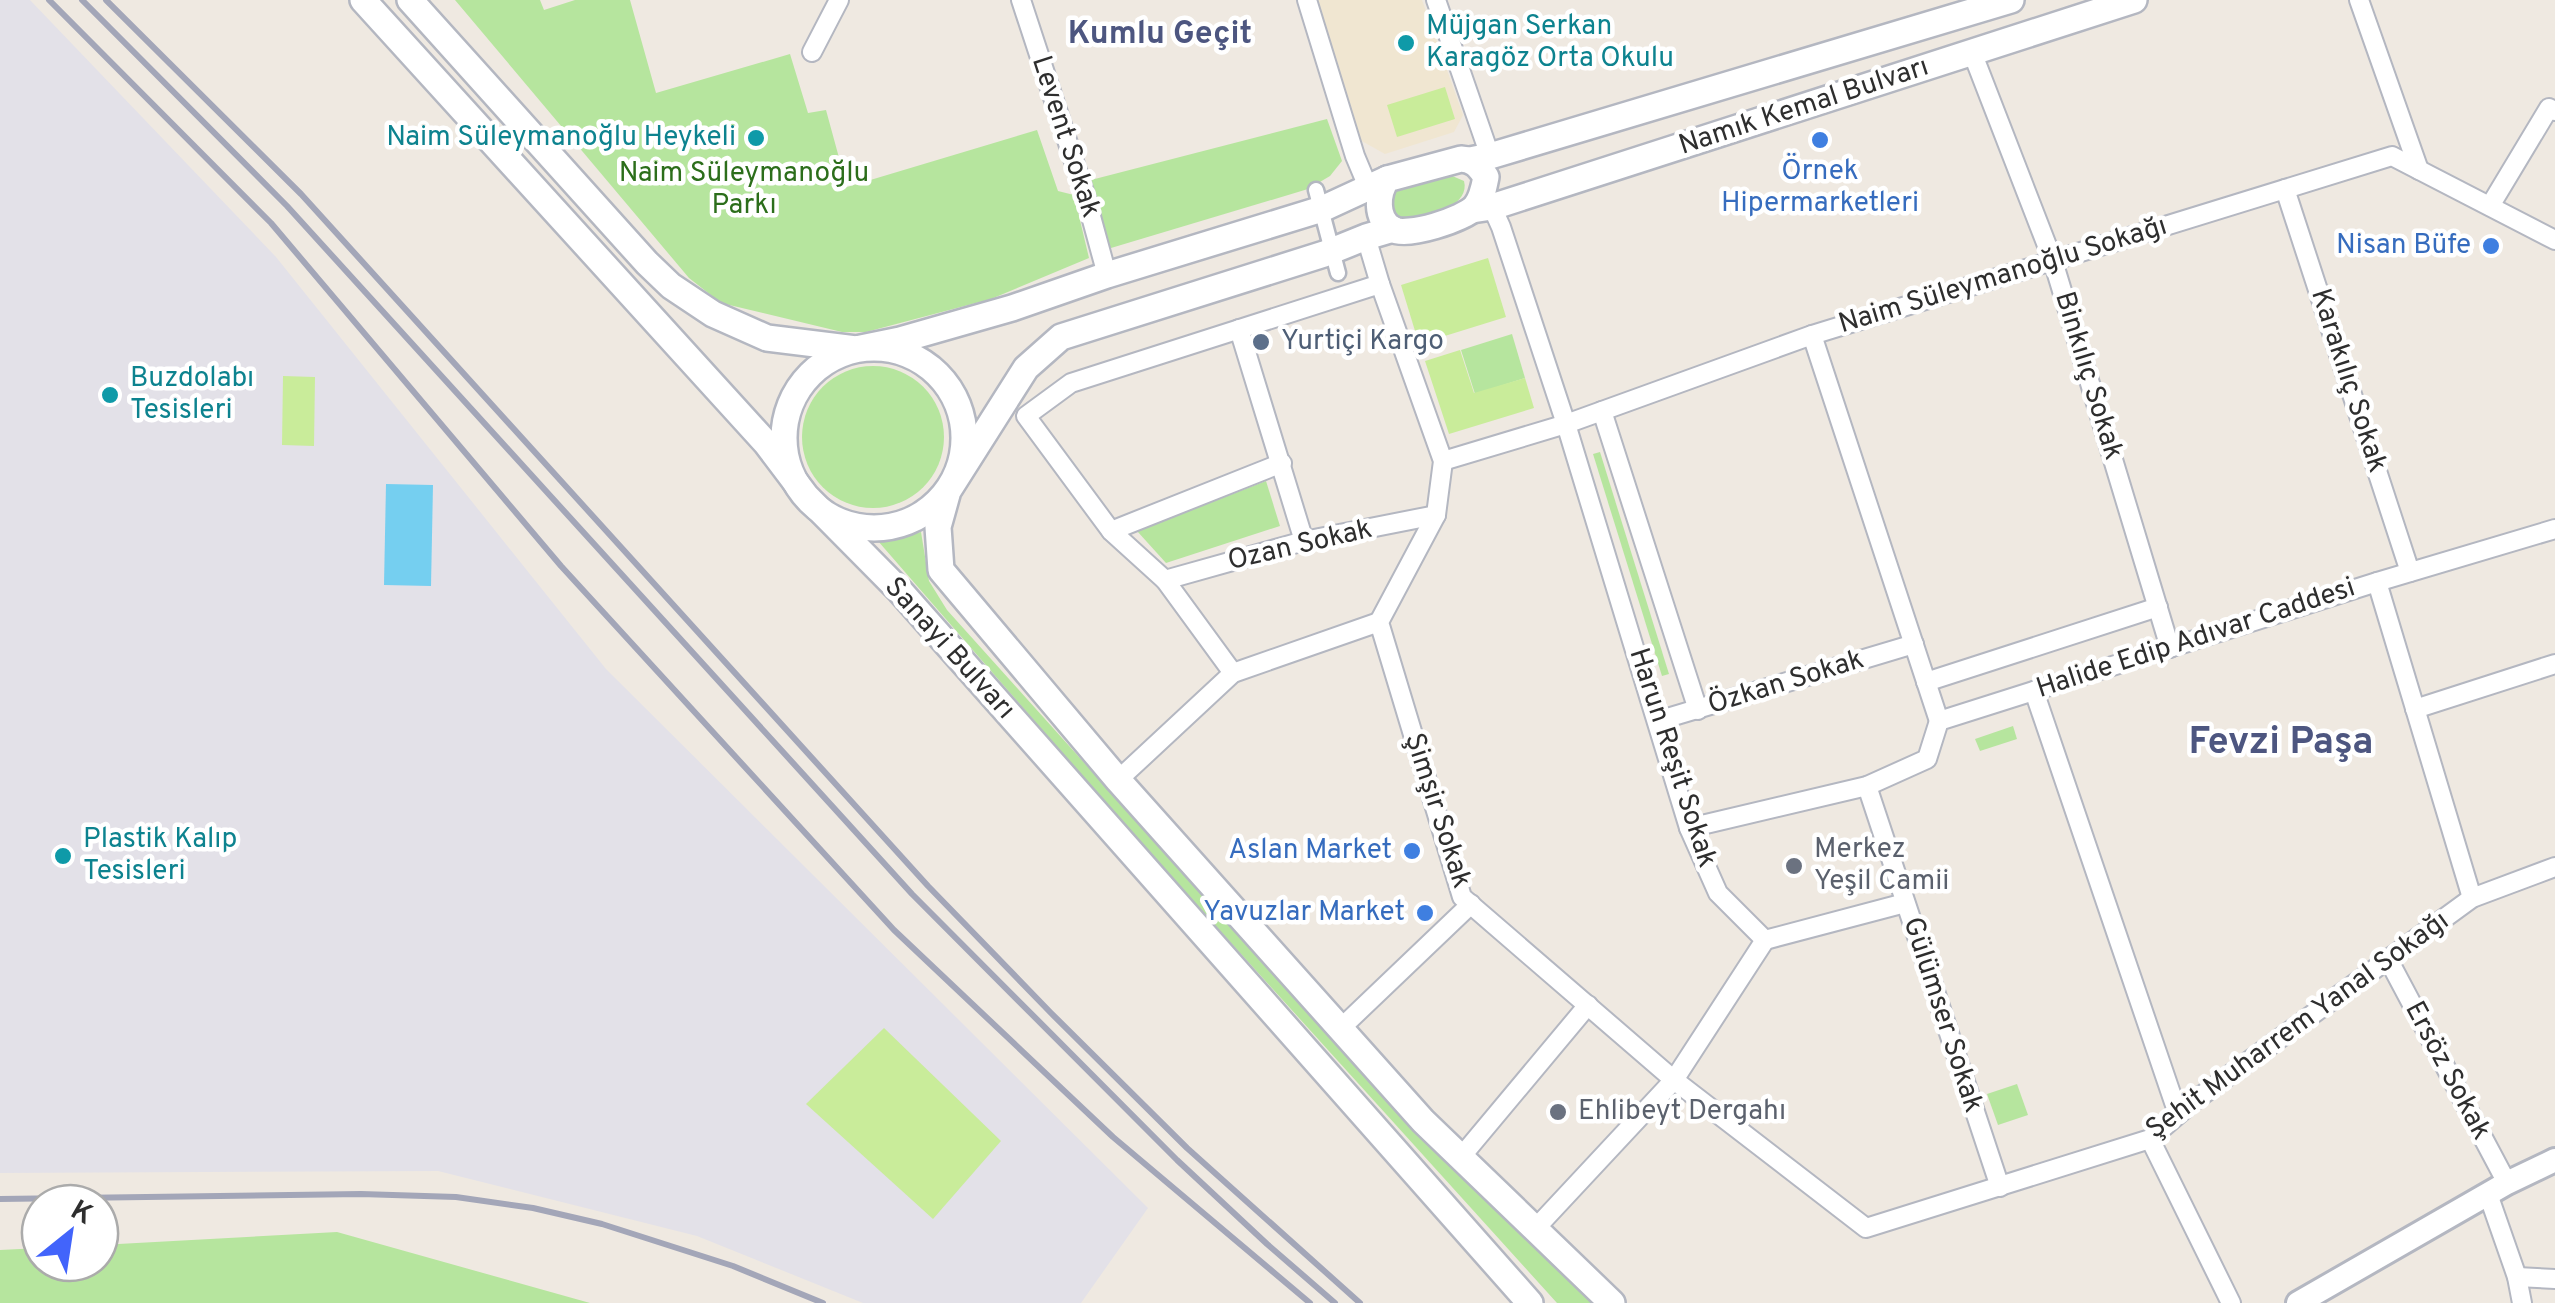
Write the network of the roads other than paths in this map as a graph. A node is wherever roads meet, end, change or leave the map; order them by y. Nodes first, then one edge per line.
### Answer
1 (363, 0) edge
2 (410, 0) edge
3 (839, 0) edge
4 (1021, 0) edge
5 (1307, 0) edge
6 (1436, 0) edge
7 (2011, 0) edge
8 (2134, 0) edge
9 (2359, 0) edge
10 (1962, 7) edge
11 (812, 52) dead end
12 (1972, 52) junction
13 (2553, 108) edge
14 (1480, 158) junction
15 (2419, 170) junction
16 (1377, 183) junction
17 (2285, 190) junction
18 (1319, 199) junction
19 (2490, 206) junction
20 (1482, 208) junction
21 (1392, 229) junction
22 (1366, 237) junction
23 (2555, 240) edge
24 (2053, 261) junction
25 (1335, 262) junction
26 (1107, 275) junction
27 (1380, 284) junction
28 (1239, 328) junction
29 (1812, 335) junction
30 (856, 349) junction
31 (1602, 411) junction
32 (1566, 424) junction
33 (1443, 461) junction
34 (1282, 463) junction
35 (948, 491) junction
36 (806, 496) junction
37 (1436, 515) junction
38 (2555, 528) edge
39 (1111, 530) junction
40 (1304, 541) junction
41 (2410, 572) junction
42 (1165, 580) junction
43 (2377, 582) junction
44 (2158, 607) junction
45 (1379, 622) junction
46 (1914, 644) junction
47 (2170, 648) junction
48 (2555, 664) edge
49 (1233, 673) junction
50 (1926, 682) junction
51 (2034, 691) junction
52 (2415, 709) junction
53 (1698, 710) junction
54 (1939, 721) junction
55 (1657, 722) junction
56 (1118, 780) junction
57 (1867, 786) junction
58 (1689, 828) junction
59 (2555, 867) edge
60 (2472, 898) junction
61 (1471, 904) junction
62 (1904, 904) junction
63 (1765, 940) junction
64 (2388, 959) junction
65 (1588, 1005) junction
66 (1340, 1029) junction
67 (1674, 1080) junction
68 (2178, 1114) junction
69 (2150, 1139) junction
70 (1461, 1158) junction
71 (2555, 1160) edge
72 (2000, 1188) junction
73 (2497, 1189) junction
74 (1866, 1228) joint
75 (1535, 1229) junction
76 (2517, 1277) junction
77 (2555, 1279) edge
78 (1530, 1303) edge
79 (1612, 1303) edge
80 (2231, 1303) edge
81 (2298, 1303) edge
82 (2522, 1303) edge

1 - 36 main road, Sanayi Bulvarı
2 - 30 main road
3 - 11 street
4 - 26 street, Levent Sokak
5 - 16 street
6 - 14 street
7 - 10 main road, Namık Kemal Bulvarı
8 - 12 main road, Namık Kemal Bulvarı
9 - 15 street
10 - 14 main road, Namık Kemal Bulvarı
12 - 20 main road, Namık Kemal Bulvarı
12 - 24 street, Binkılıç Sokak
13 - 19 street
14 - 16 main road, Namık Kemal Bulvarı
14 - 20 main road
15 - 17 street, Naim Süleymanoğlu Sokağı
15 - 19 street, Naim Süleymanoğlu Sokağı
16 - 18 main road, Namık Kemal Bulvarı
16 - 21 main road
17 - 24 street, Naim Süleymanoğlu Sokağı
17 - 41 street, Karakılıç Sokak
18 - 25 street
18 - 26 main road, Namık Kemal Bulvarı
19 - 23 street, Naim Süleymanoğlu Sokağı
20 - 21 main road, Namık Kemal Bulvarı
20 - 32 street, Harun Reşit Sokak
21 - 22 main road, Namık Kemal Bulvarı
22 - 25 main road, Namık Kemal Bulvarı
22 - 27 street
24 - 29 street, Naim Süleymanoğlu Sokağı
24 - 44 street, Binkılıç Sokak
25 - 35 main road, Namık Kemal Bulvarı
26 - 30 main road, Namık Kemal Bulvarı
27 - 28 street
27 - 33 street
28 - 34 street
28 - 39 street
29 - 31 street, Naim Süleymanoğlu Sokağı
29 - 46 street
30 - 35 main road
30 - 36 main road
31 - 32 street, Naim Süleymanoğlu Sokağı
31 - 53 street, Harun Reşit Sokak
32 - 33 street, Naim Süleymanoğlu Sokağı
32 - 55 street, Harun Reşit Sokak
33 - 37 street
34 - 39 street
34 - 40 street
35 - 36 main road
35 - 56 main road, Sanayi Bulvarı
36 - 78 main road, Sanayi Bulvarı
37 - 40 street, Ozan Sokak
37 - 45 street
38 - 41 street, Halide Edip Adıvar Caddesi
39 - 42 street
40 - 42 street, Ozan Sokak
41 - 43 street, Halide Edip Adıvar Caddesi
42 - 49 street
43 - 47 street, Halide Edip Adıvar Caddesi
43 - 52 street
44 - 47 street, Binkılıç Sokak
44 - 50 street, Halide Edip Adıvar Caddesi
45 - 49 street
45 - 61 street, Şimşir Sokak
46 - 50 street
46 - 53 street, Özkan Sokak
47 - 51 street, Halide Edip Adıvar Caddesi
48 - 52 street
49 - 56 street
50 - 54 street
51 - 54 street, Halide Edip Adıvar Caddesi
51 - 68 street
52 - 60 street
53 - 55 street, Özkan Sokak
54 - 57 street
55 - 58 street, Harun Reşit Sokak
56 - 66 main road, Sanayi Bulvarı
57 - 58 street
57 - 62 street, Gülümser Sokak
58 - 63 street, Harun Reşit Sokak
59 - 60 street, Şehit Muharrem Yanal Sokağı
60 - 64 street, Şehit Muharrem Yanal Sokağı
61 - 65 street, Şimşir Sokak
61 - 66 street
62 - 63 street
62 - 72 street, Gülümser Sokak
63 - 67 street
64 - 68 street, Şehit Muharrem Yanal Sokağı
64 - 73 street, Ersöz Sokak
65 - 67 street, Şimşir Sokak
65 - 70 street
66 - 70 main road, Sanayi Bulvarı
67 - 74 street, Şimşir Sokak
67 - 75 street
68 - 69 street, Şehit Muharrem Yanal Sokağı
69 - 72 street, Şehit Muharrem Yanal Sokağı
69 - 80 street
70 - 75 main road, Sanayi Bulvarı
71 - 73 street
72 - 74 street, Şehit Muharrem Yanal Sokağı
73 - 76 street, Ersöz Sokak
73 - 81 street
75 - 79 main road, Sanayi Bulvarı
76 - 77 street
76 - 82 street, Ersöz Sokak

